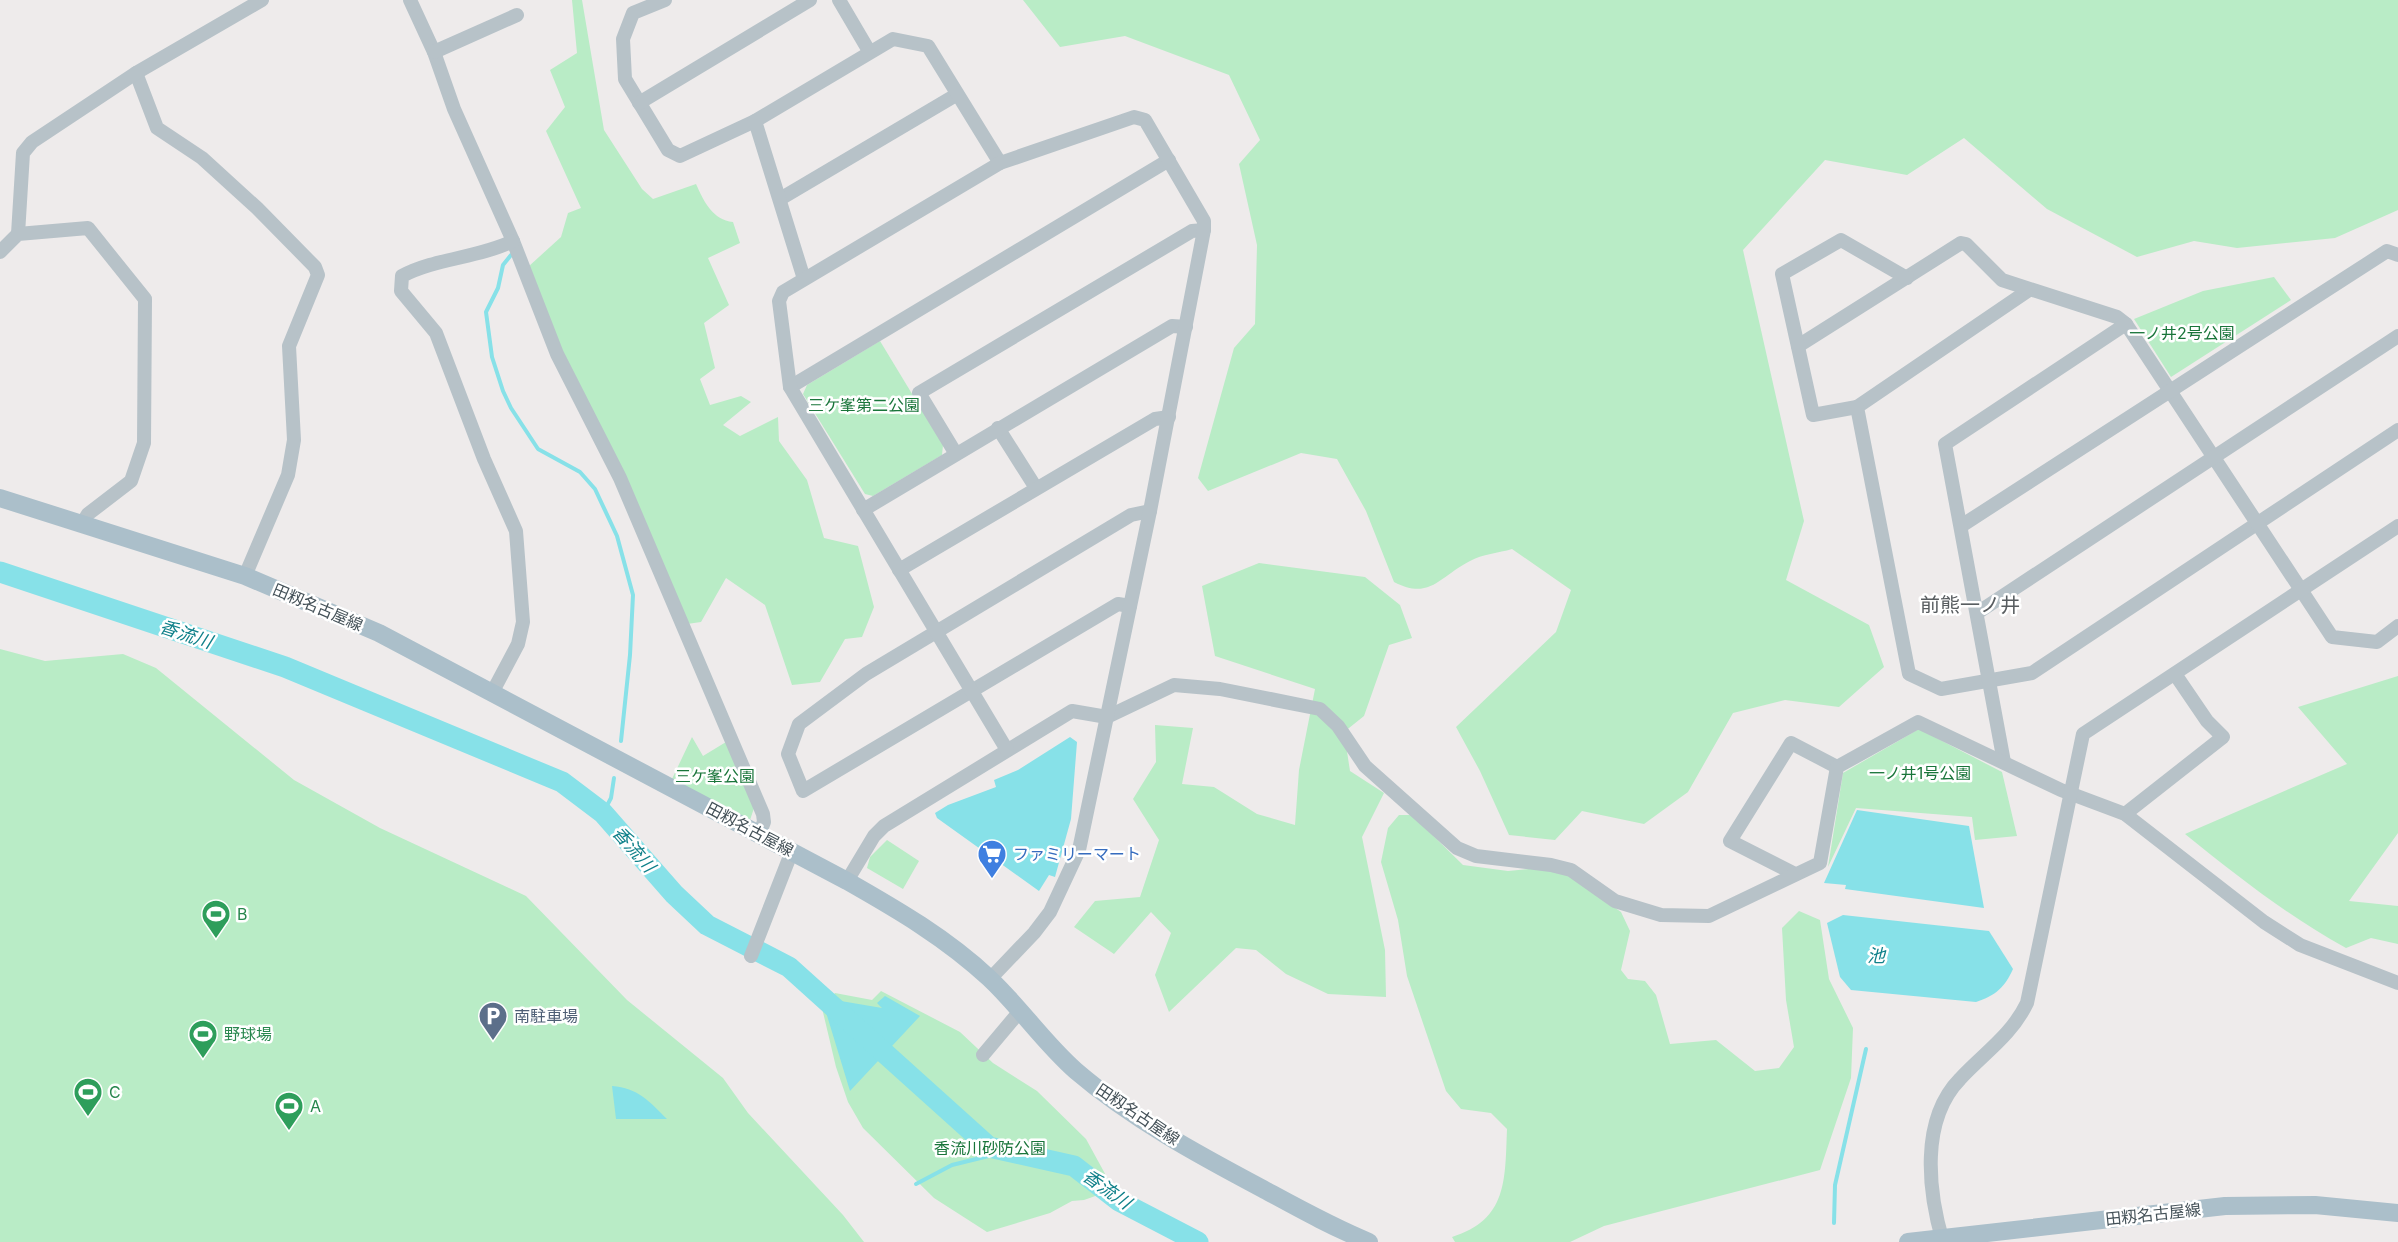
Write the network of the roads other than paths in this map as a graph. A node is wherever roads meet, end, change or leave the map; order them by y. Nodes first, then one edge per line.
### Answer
1 (262, 0) edge
2 (410, 0) edge
3 (665, 0) edge
4 (810, 0) edge
5 (839, 0) edge
6 (518, 15) dead end
7 (869, 51) junction
8 (434, 52) junction
9 (136, 73) junction
10 (956, 95) junction
11 (639, 102) junction
12 (754, 121) junction
13 (1169, 160) junction
14 (1000, 163) junction
15 (780, 199) junction
16 (1204, 230) junction
17 (18, 234) junction
18 (513, 241) junction
19 (0, 252) edge
20 (2398, 255) edge
21 (1907, 278) junction
22 (804, 279) junction
23 (2029, 290) junction
24 (2126, 324) junction
25 (1186, 327) junction
26 (2398, 336) edge
27 (1798, 346) junction
28 (790, 387) junction
29 (2169, 392) junction
30 (1857, 407) junction
31 (1169, 417) junction
32 (999, 428) junction
33 (2398, 430) edge
34 (956, 454) junction
35 (2213, 458) junction
36 (1036, 488) junction
37 (0, 498) edge
38 (863, 510) junction
39 (1150, 511) junction
40 (2257, 523) junction
41 (81, 525) junction
42 (1961, 526) junction
43 (2398, 526) edge
44 (898, 570) junction
45 (245, 576) junction
46 (2301, 590) junction
47 (1130, 606) junction
48 (1977, 613) junction
49 (2398, 626) edge
50 (935, 632) junction
51 (2175, 674) junction
52 (1989, 681) junction
53 (972, 692) junction
54 (492, 693) junction
55 (1107, 717) junction
56 (1007, 750) junction
57 (2004, 762) junction
58 (1837, 767) junction
59 (2069, 792) junction
60 (2126, 814) junction
61 (759, 834) junction
62 (792, 851) junction
63 (1795, 874) junction
64 (847, 881) junction
65 (751, 956) dead end
66 (990, 979) junction
67 (2398, 983) edge
68 (1020, 1011) junction
69 (984, 1055) dead end
70 (2398, 1213) edge
71 (1942, 1240) edge
72 (1369, 1242) edge
73 (1908, 1242) edge

1 - 9 street
2 - 8 street
3 - 11 street
4 - 11 street
5 - 7 street
6 - 8 street
7 - 10 street
7 - 12 street
8 - 18 street
9 - 17 street
9 - 45 street
10 - 14 street
10 - 15 street
11 - 12 street
12 - 15 street
13 - 14 street
13 - 16 street
13 - 28 street
14 - 22 street
15 - 22 street
16 - 25 street
16 - 34 street
17 - 19 street
17 - 41 street
18 - 54 street
18 - 61 street
20 - 29 street
21 - 23 street
21 - 27 street
21 - 27 street
22 - 28 street
23 - 24 street
23 - 30 street
24 - 29 street
24 - 42 street
25 - 31 street
25 - 32 street
26 - 35 street
27 - 30 street
28 - 38 street
29 - 35 street
29 - 42 street
30 - 52 street
31 - 36 street
31 - 39 street
32 - 34 street
32 - 36 street
33 - 40 street
34 - 38 street
35 - 40 street
35 - 48 street
36 - 44 street
37 - 41 main road, 田籾名古屋線
38 - 44 street
39 - 47 street
39 - 50 street
40 - 46 street
40 - 52 street
41 - 45 main road, 田籾名古屋線
42 - 48 street
43 - 46 street
44 - 50 street
45 - 54 main road, 田籾名古屋線
46 - 49 street
46 - 51 street
47 - 53 street
47 - 55 street
48 - 52 street
50 - 53 street
50 - 53 street
51 - 59 street
51 - 60 street
52 - 57 street
53 - 56 street
54 - 61 main road, 田籾名古屋線
55 - 56 street
55 - 63 street
55 - 66 street
56 - 64 street
57 - 58 street
57 - 59 street
58 - 63 street
58 - 63 street
59 - 60 street
59 - 71 street
60 - 67 street
61 - 62 main road, 田籾名古屋線
62 - 64 main road, 田籾名古屋線
62 - 65 street
64 - 66 main road, 田籾名古屋線
66 - 68 main road, 田籾名古屋線
68 - 69 street
68 - 72 main road, 田籾名古屋線
70 - 71 main road, 田籾名古屋線
71 - 73 main road, 田籾名古屋線

